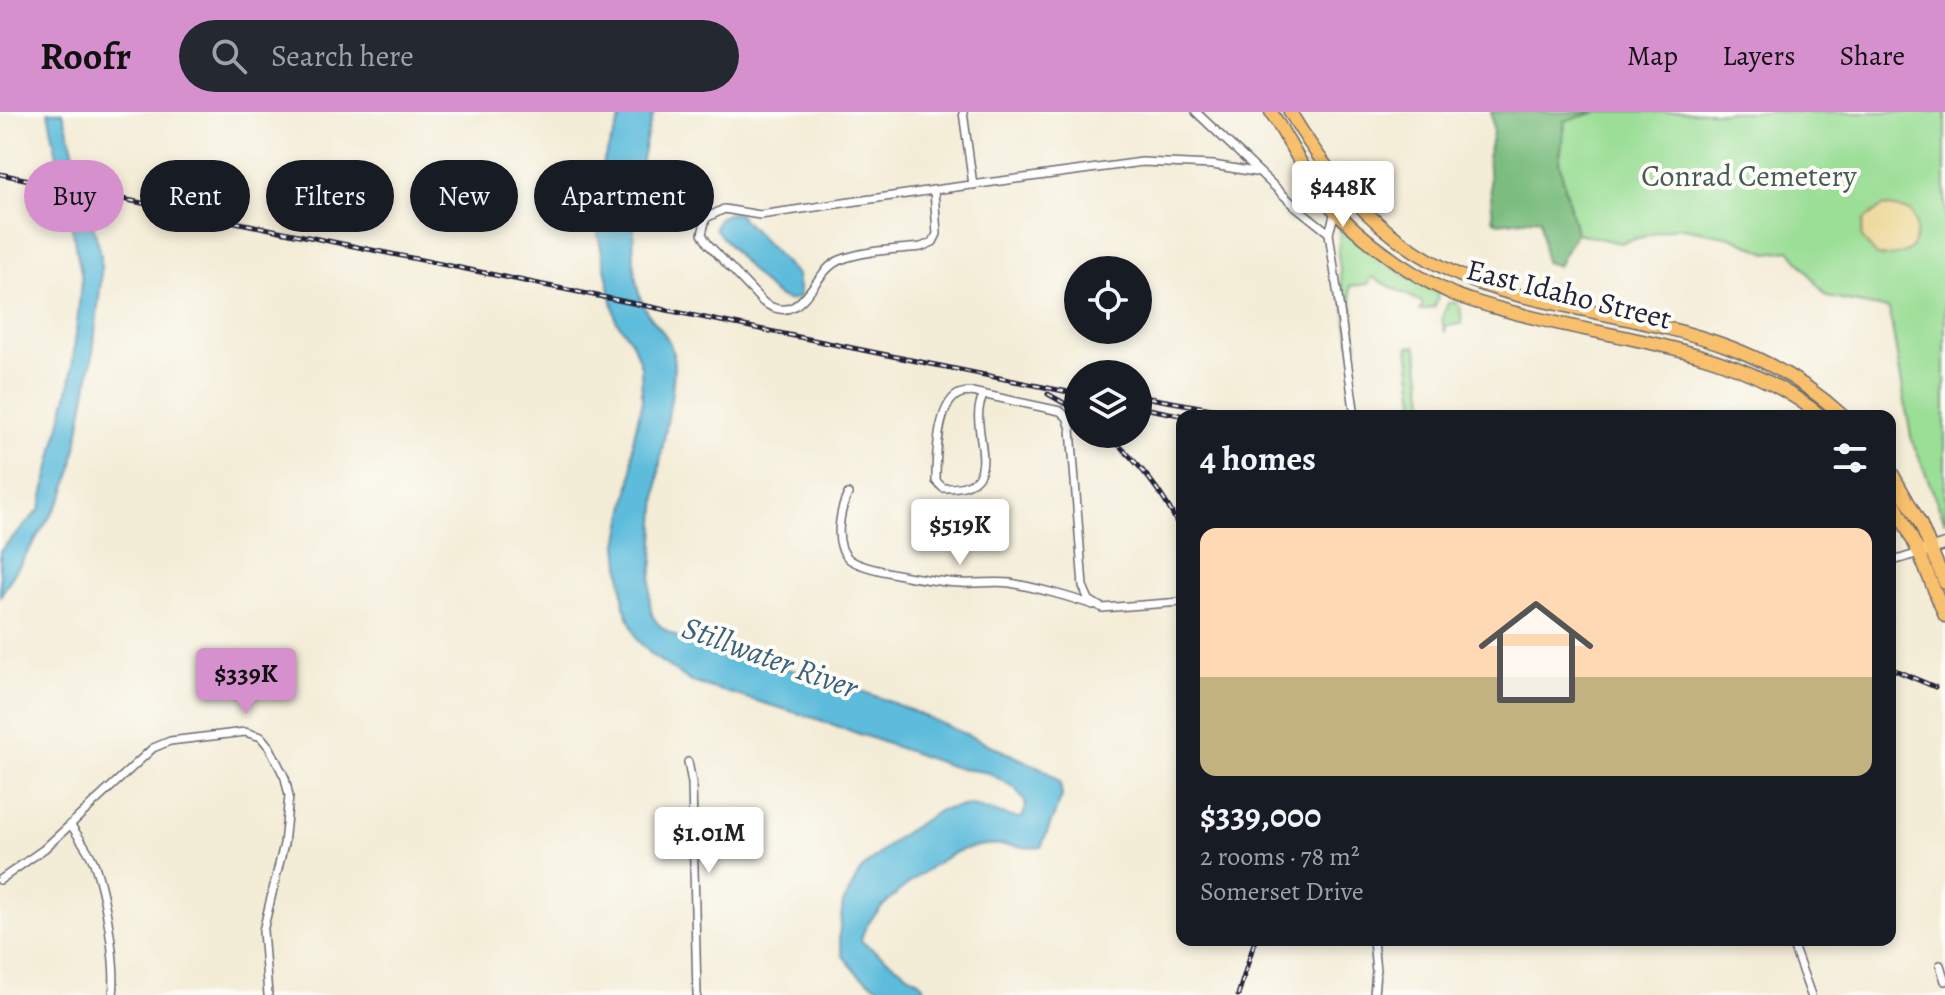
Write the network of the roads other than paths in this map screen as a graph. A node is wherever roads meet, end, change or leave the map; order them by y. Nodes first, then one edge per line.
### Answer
1 (963, 112) edge
2 (1196, 112) edge
3 (1271, 112) edge
4 (1290, 112) edge
5 (1264, 177) junction
6 (973, 185) junction
7 (934, 190) junction
8 (1335, 212) junction
9 (1329, 233) junction
10 (984, 395) junction
11 (1354, 410) edge
12 (1813, 410) edge
13 (1835, 410) edge
14 (1896, 480) edge
15 (848, 494) dead end
16 (1896, 504) edge
17 (1945, 545) edge
18 (1925, 551) junction
19 (1896, 560) edge
20 (1945, 583) edge
21 (1176, 602) edge
22 (1102, 608) junction
23 (1945, 616) edge
24 (688, 762) dead end
25 (71, 825) junction
26 (0, 880) edge
27 (1374, 946) edge
28 (1793, 946) edge
29 (1940, 965) dead end
30 (1945, 981) edge
31 (1810, 993) edge
32 (113, 995) edge
33 (268, 995) edge
34 (697, 995) edge
35 (1374, 995) edge
36 (1798, 995) edge

1 - 6 street
2 - 5 street
3 - 8 highway, East Idaho Street
4 - 13 highway, East Idaho Street
5 - 6 street
5 - 9 street
6 - 7 street
7 - 7 street
8 - 9 street
8 - 12 highway, East Idaho Street
9 - 11 street
10 - 10 street
10 - 22 street
14 - 18 highway
15 - 22 street
16 - 18 highway
17 - 18 street
18 - 19 street
18 - 20 highway
18 - 23 highway
21 - 22 street
24 - 34 street
25 - 26 street
25 - 32 street
25 - 33 street
27 - 35 street
28 - 31 street
29 - 30 street
31 - 36 street

